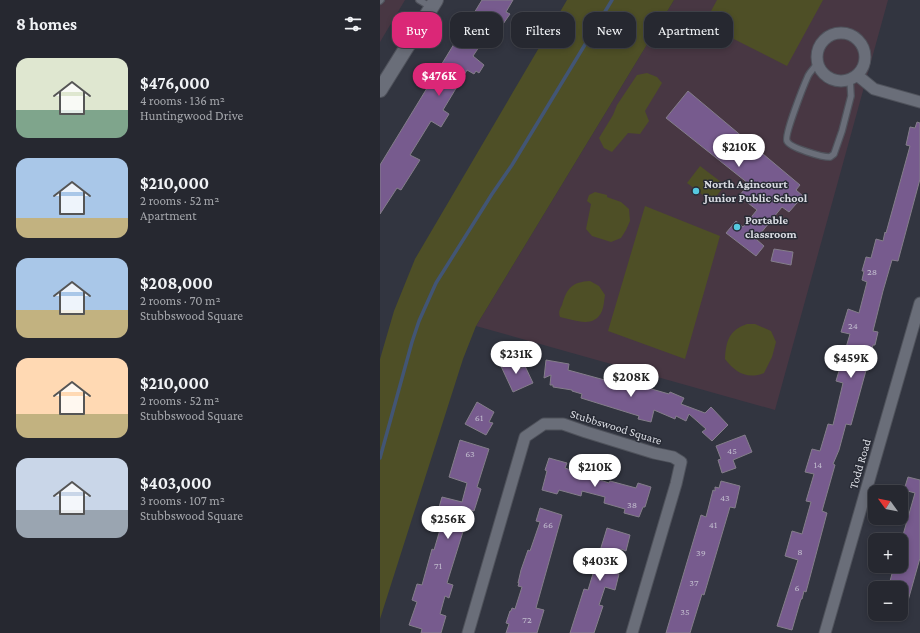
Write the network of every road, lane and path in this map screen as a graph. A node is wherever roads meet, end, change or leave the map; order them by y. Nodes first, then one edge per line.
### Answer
1 (419, 0) edge
2 (434, 4) edge
3 (817, 64) junction
4 (853, 77) junction
5 (380, 90) edge
6 (920, 102) edge
7 (919, 308) edge
8 (468, 633) edge
9 (632, 633) edge
10 (825, 633) edge

1 - 2 lane
2 - 5 street
3 - 4 street
3 - 4 street
3 - 4 lane
4 - 6 street
7 - 10 street, Todd Road
8 - 9 street, Stubbswood Square

